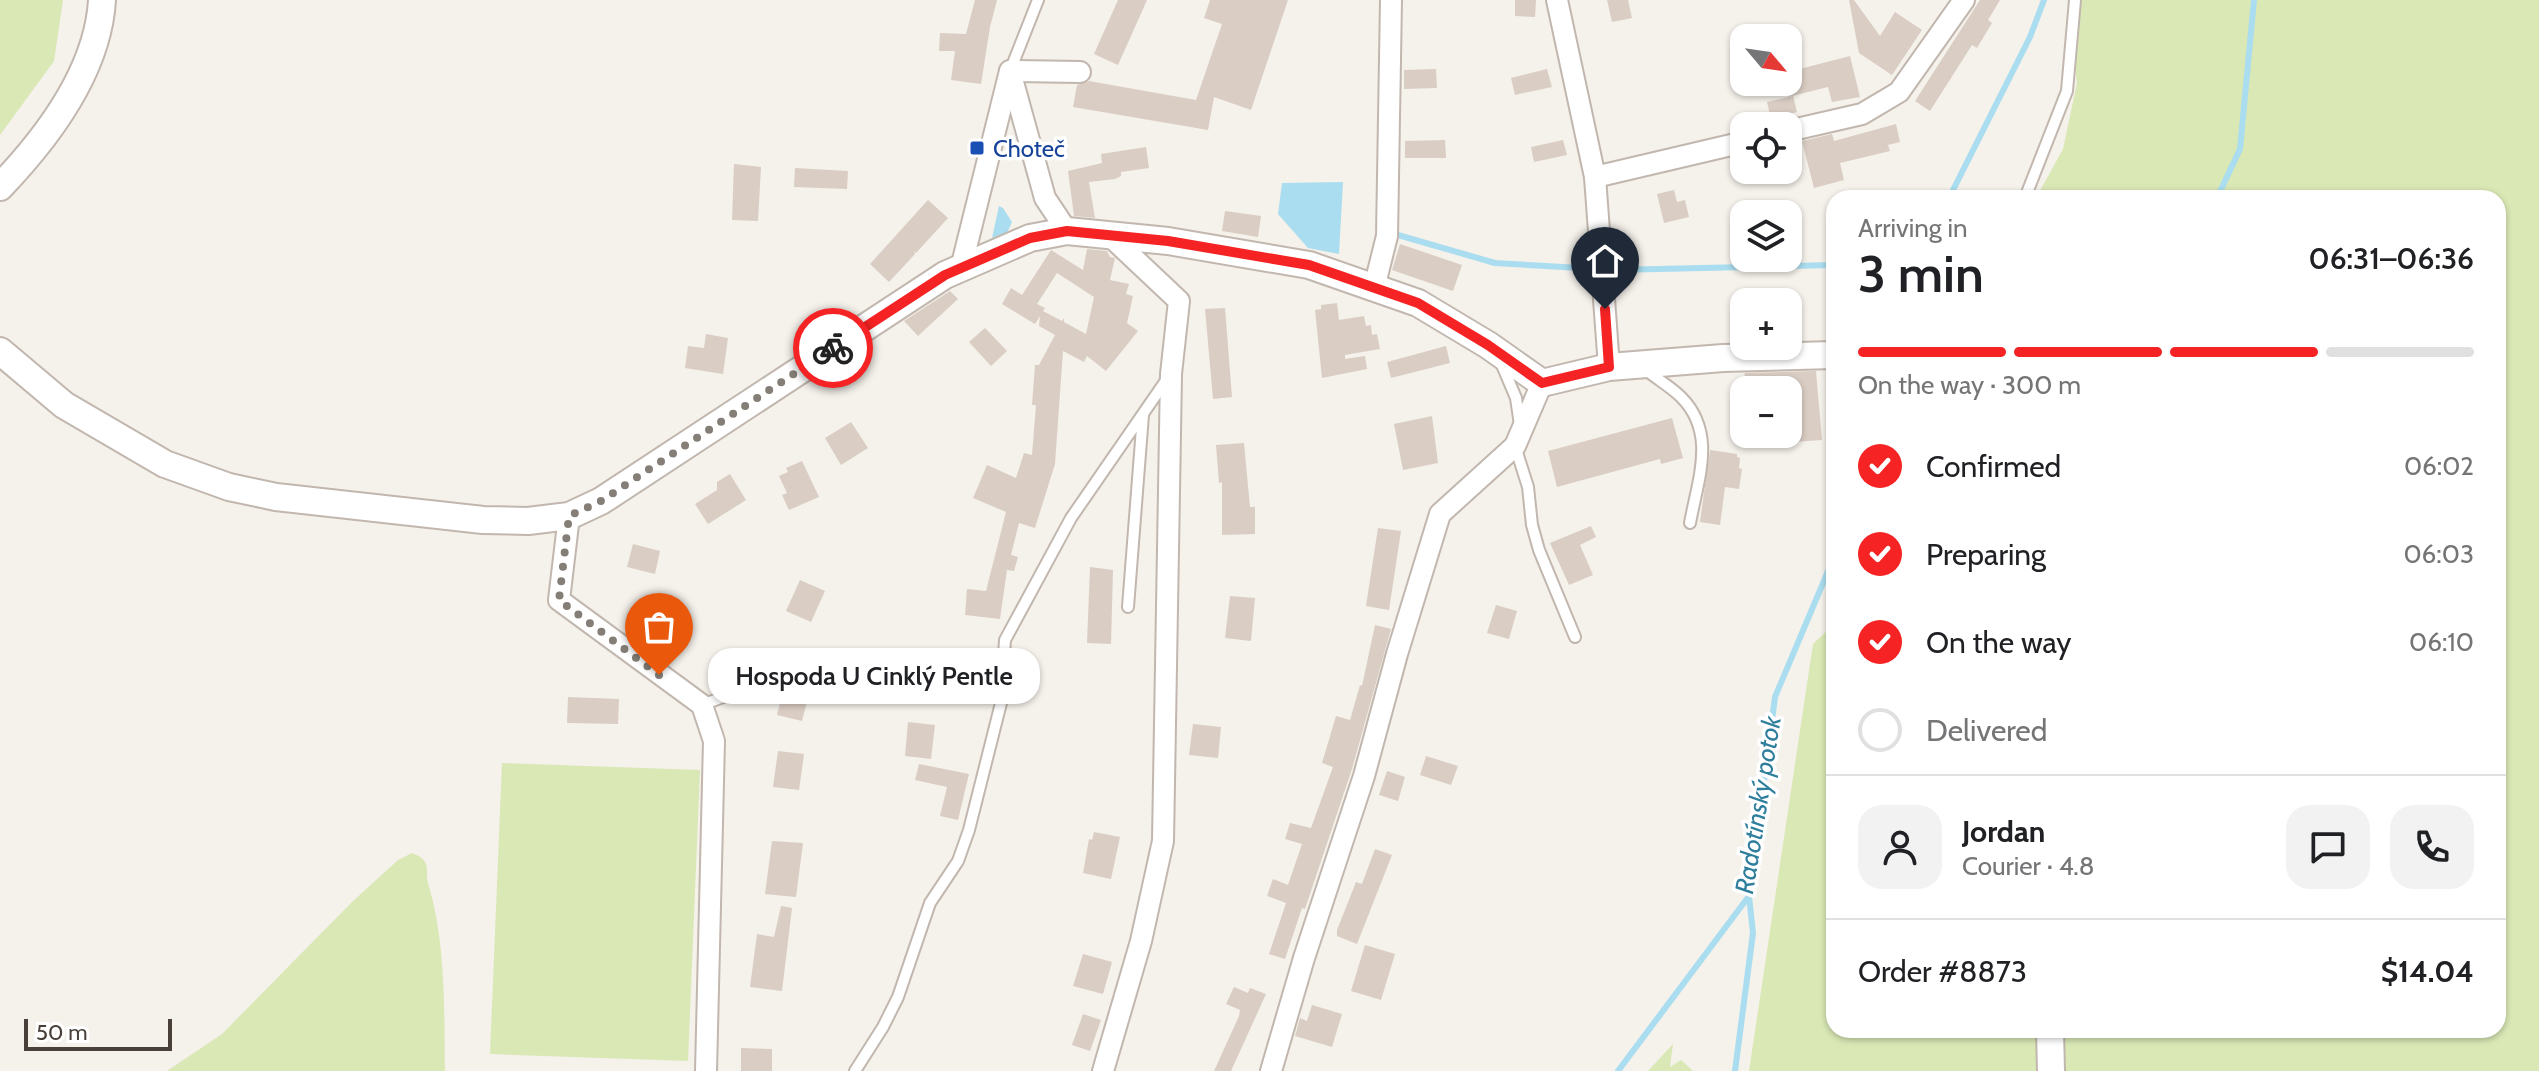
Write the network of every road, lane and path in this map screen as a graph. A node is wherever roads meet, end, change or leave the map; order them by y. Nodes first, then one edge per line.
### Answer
1 (102, 0) edge
2 (1038, 0) edge
3 (1391, 0) edge
4 (1557, 0) edge
5 (1964, 0) edge
6 (2075, 0) edge
7 (1010, 71) junction
8 (1080, 72) dead end
9 (1802, 128) edge
10 (1730, 145) edge
11 (1595, 177) junction
12 (0, 187) edge
13 (2028, 190) edge
14 (1067, 231) junction
15 (1109, 235) junction
16 (961, 268) junction
17 (1374, 288) junction
18 (1488, 345) junction
19 (0, 351) edge
20 (1826, 355) edge
21 (1639, 364) junction
22 (1609, 367) junction
23 (1171, 374) junction
24 (1542, 383) junction
25 (1143, 413) junction
26 (1518, 440) junction
27 (569, 516) junction
28 (1690, 523) dead end
29 (1128, 607) dead end
30 (1575, 637) dead end
31 (749, 671) dead end
32 (702, 705) junction
33 (2050, 1038) edge
34 (706, 1071) edge
35 (855, 1071) edge
36 (1103, 1071) edge
37 (1271, 1071) edge
38 (2051, 1071) edge

1 - 12 street
2 - 7 lane
3 - 17 street
4 - 11 street
5 - 9 street
6 - 13 lane
7 - 8 street
7 - 14 street
7 - 16 street
10 - 11 street
11 - 22 street
14 - 15 street
14 - 16 street
15 - 17 street
15 - 23 street
16 - 27 street
17 - 18 street
18 - 24 street
18 - 26 lane
19 - 27 street
20 - 21 street
21 - 22 street
21 - 28 lane
22 - 24 street
23 - 25 lane
23 - 36 street
24 - 26 street
25 - 29 lane
25 - 35 lane
26 - 30 lane
26 - 37 street
27 - 32 street
31 - 32 lane
32 - 34 street
33 - 38 street

